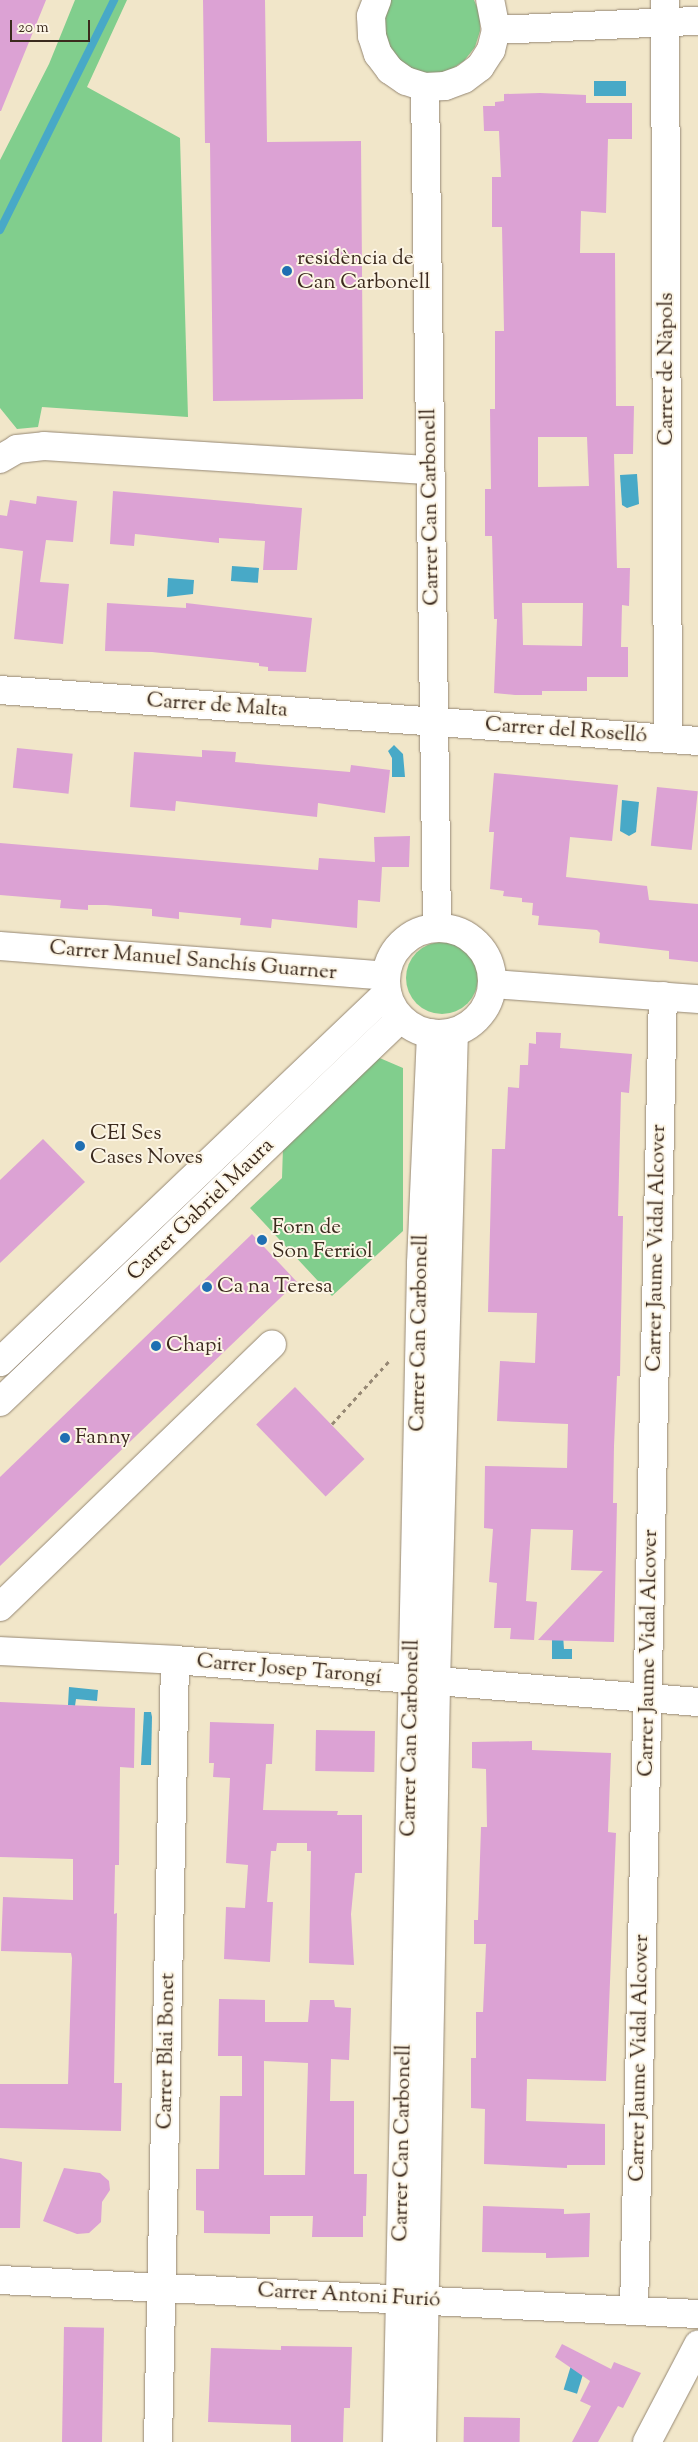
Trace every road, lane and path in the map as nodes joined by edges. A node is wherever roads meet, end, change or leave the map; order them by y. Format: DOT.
graph roads {
  1 [pos="377,0"];
  2 [pos="490,0"];
  3 [pos="665,10"];
  4 [pos="698,20"];
  5 [pos="496,30"];
  6 [pos="425,87"];
  7 [pos="0,459"];
  8 [pos="430,470"];
  9 [pos="0,690"];
  10 [pos="434,722"];
  11 [pos="668,738"];
  12 [pos="698,741"];
  13 [pos="437,928"];
  14 [pos="0,946"];
  15 [pos="387,984"];
  16 [pos="493,984"];
  17 [pos="663,996"];
  18 [pos="698,999"];
  19 [pos="401,1018"];
  20 [pos="442,1033"];
  21 [pos="419,1329"];
  22 [pos="272,1344"];
  23 [pos="0,1362"];
  24 [pos="0,1402"];
  25 [pos="332,1424"];
  26 [pos="0,1607"];
  27 [pos="0,1651"];
  28 [pos="175,1660"];
  29 [pos="424,1682"];
  30 [pos="648,1698"];
  31 [pos="698,1702"];
  32 [pos="0,2280"];
  33 [pos="162,2287"];
  34 [pos="412,2300"];
  35 [pos="634,2310"];
  36 [pos="698,2314"];
  37 [pos="698,2346"];
  38 [pos="158,2442"];
  39 [pos="397,2442"];
  40 [pos="422,2442"];
  41 [pos="647,2442"];
  1 -- 6 [label="street"];
  2 -- 5 [label="street"];
  3 -- 4 [label="street"];
  3 -- 5 [label="street"];
  3 -- 11 [label="street, Carrer de Nàpols"];
  5 -- 6 [label="street"];
  6 -- 8 [label="street, Carrer Can Carbonell"];
  7 -- 8 [label="street"];
  8 -- 10 [label="street, Carrer Can Carbonell"];
  9 -- 10 [label="street, Carrer de Malta"];
  10 -- 11 [label="street, Carrer del Roselló"];
  10 -- 13 [label="street, Carrer Can Carbonell"];
  11 -- 12 [label="street, Carrer del Roselló"];
  13 -- 15 [label="street"];
  13 -- 16 [label="street"];
  14 -- 15 [label="street, Carrer Manuel Sanchís Guarner"];
  15 -- 19 [label="street"];
  15 -- 23 [label="street, Carrer Gabriel Maura"];
  16 -- 17 [label="street"];
  16 -- 20 [label="street"];
  17 -- 18 [label="street"];
  17 -- 30 [label="street, Carrer Jaume Vidal Alcover"];
  19 -- 20 [label="street"];
  19 -- 24 [label="street, Carrer Gabriel Maura"];
  20 -- 21 [label="street, Carrer Can Carbonell"];
  20 -- 29 [label="street"];
  21 -- 25 [label="path"];
  21 -- 29 [label="street, Carrer Can Carbonell"];
  22 -- 26 [label="street"];
  27 -- 28 [label="street, Carrer Josep Tarongí"];
  28 -- 29 [label="street, Carrer Josep Tarongí"];
  28 -- 33 [label="street, Carrer Blai Bonet"];
  29 -- 30 [label="street, Carrer Josep Tarongí"];
  29 -- 34 [label="street, Carrer Can Carbonell"];
  30 -- 31 [label="street, Carrer Josep Tarongí"];
  30 -- 35 [label="street, Carrer Jaume Vidal Alcover"];
  32 -- 33 [label="street, Carrer Antoni Furió"];
  33 -- 34 [label="street, Carrer Antoni Furió"];
  33 -- 38 [label="street, Carrer Blai Bonet"];
  34 -- 35 [label="street, Carrer Antoni Furió"];
  34 -- 39 [label="street, Carrer Can Carbonell"];
  34 -- 40 [label="street"];
  35 -- 36 [label="street, Carrer Antoni Furió"];
  37 -- 41 [label="street"];
}
